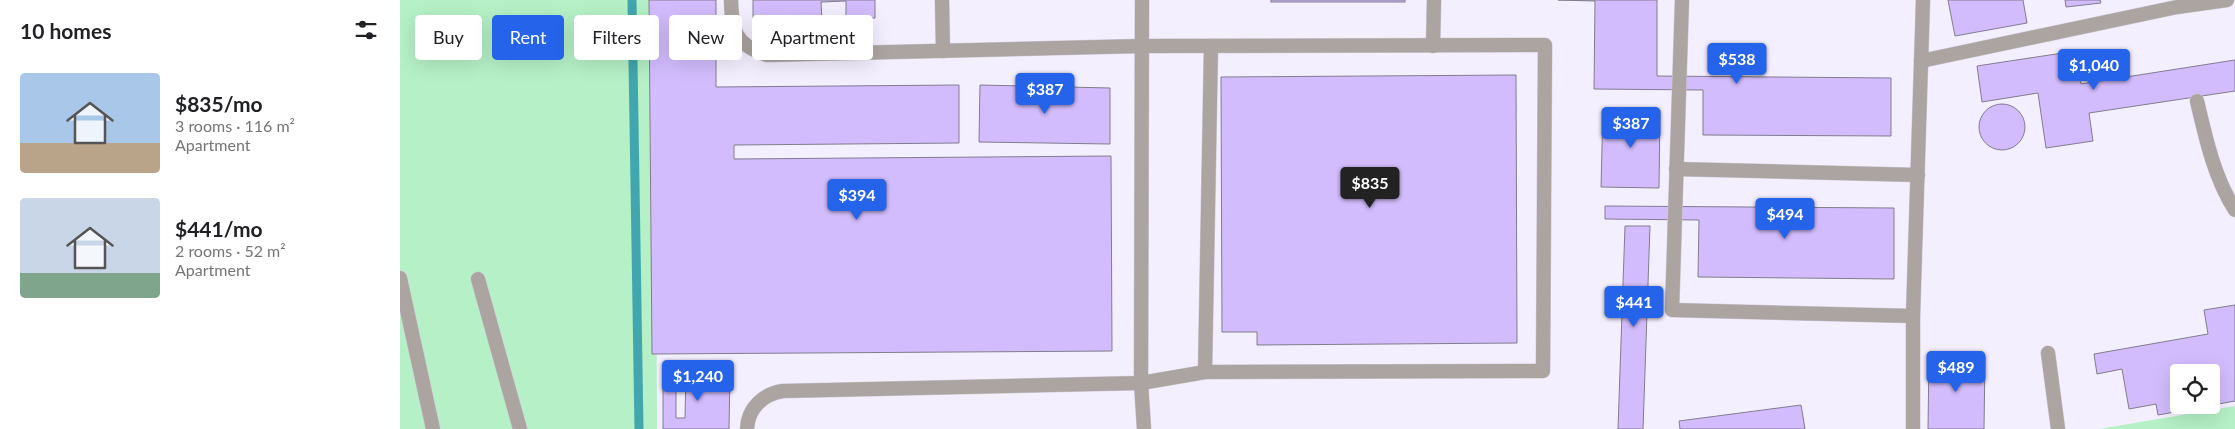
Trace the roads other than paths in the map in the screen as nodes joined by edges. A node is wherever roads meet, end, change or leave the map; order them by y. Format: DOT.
graph roads {
  1 [pos="731,0"];
  2 [pos="942,0"];
  3 [pos="1142,0"];
  4 [pos="1434,0"];
  5 [pos="1682,0"];
  6 [pos="1923,0"];
  7 [pos="2227,0"];
  8 [pos="2177,4"];
  9 [pos="1142,46"];
  10 [pos="1211,46"];
  11 [pos="1433,46"];
  12 [pos="943,51"];
  13 [pos="1921,61"];
  14 [pos="2196,101"];
  15 [pos="1676,169"];
  16 [pos="1918,175"];
  17 [pos="2235,210"];
  18 [pos="400,278"];
  19 [pos="478,279"];
  20 [pos="1913,316"];
  21 [pos="2048,353"];
  22 [pos="1205,372"];
  23 [pos="1141,384"];
  24 [pos="433,429"];
  25 [pos="520,429"];
  26 [pos="746,429"];
  27 [pos="1144,429"];
  28 [pos="1913,429"];
  29 [pos="2058,429"];
  1 -- 12 [label="lane"];
  2 -- 12 [label="lane"];
  3 -- 9 [label="lane"];
  4 -- 11 [label="lane"];
  5 -- 15 [label="lane"];
  6 -- 13 [label="lane"];
  7 -- 8 [label="lane"];
  8 -- 13 [label="lane"];
  9 -- 10 [label="lane"];
  9 -- 12 [label="lane"];
  9 -- 23 [label="lane"];
  10 -- 11 [label="lane"];
  10 -- 22 [label="lane"];
  11 -- 22 [label="lane"];
  13 -- 16 [label="lane"];
  14 -- 17 [label="lane"];
  15 -- 16 [label="lane"];
  15 -- 20 [label="lane"];
  16 -- 20 [label="lane"];
  18 -- 24 [label="lane"];
  19 -- 25 [label="lane"];
  20 -- 28 [label="lane"];
  21 -- 29 [label="lane"];
  22 -- 23 [label="lane"];
  23 -- 26 [label="lane"];
  23 -- 27 [label="lane"];
}
